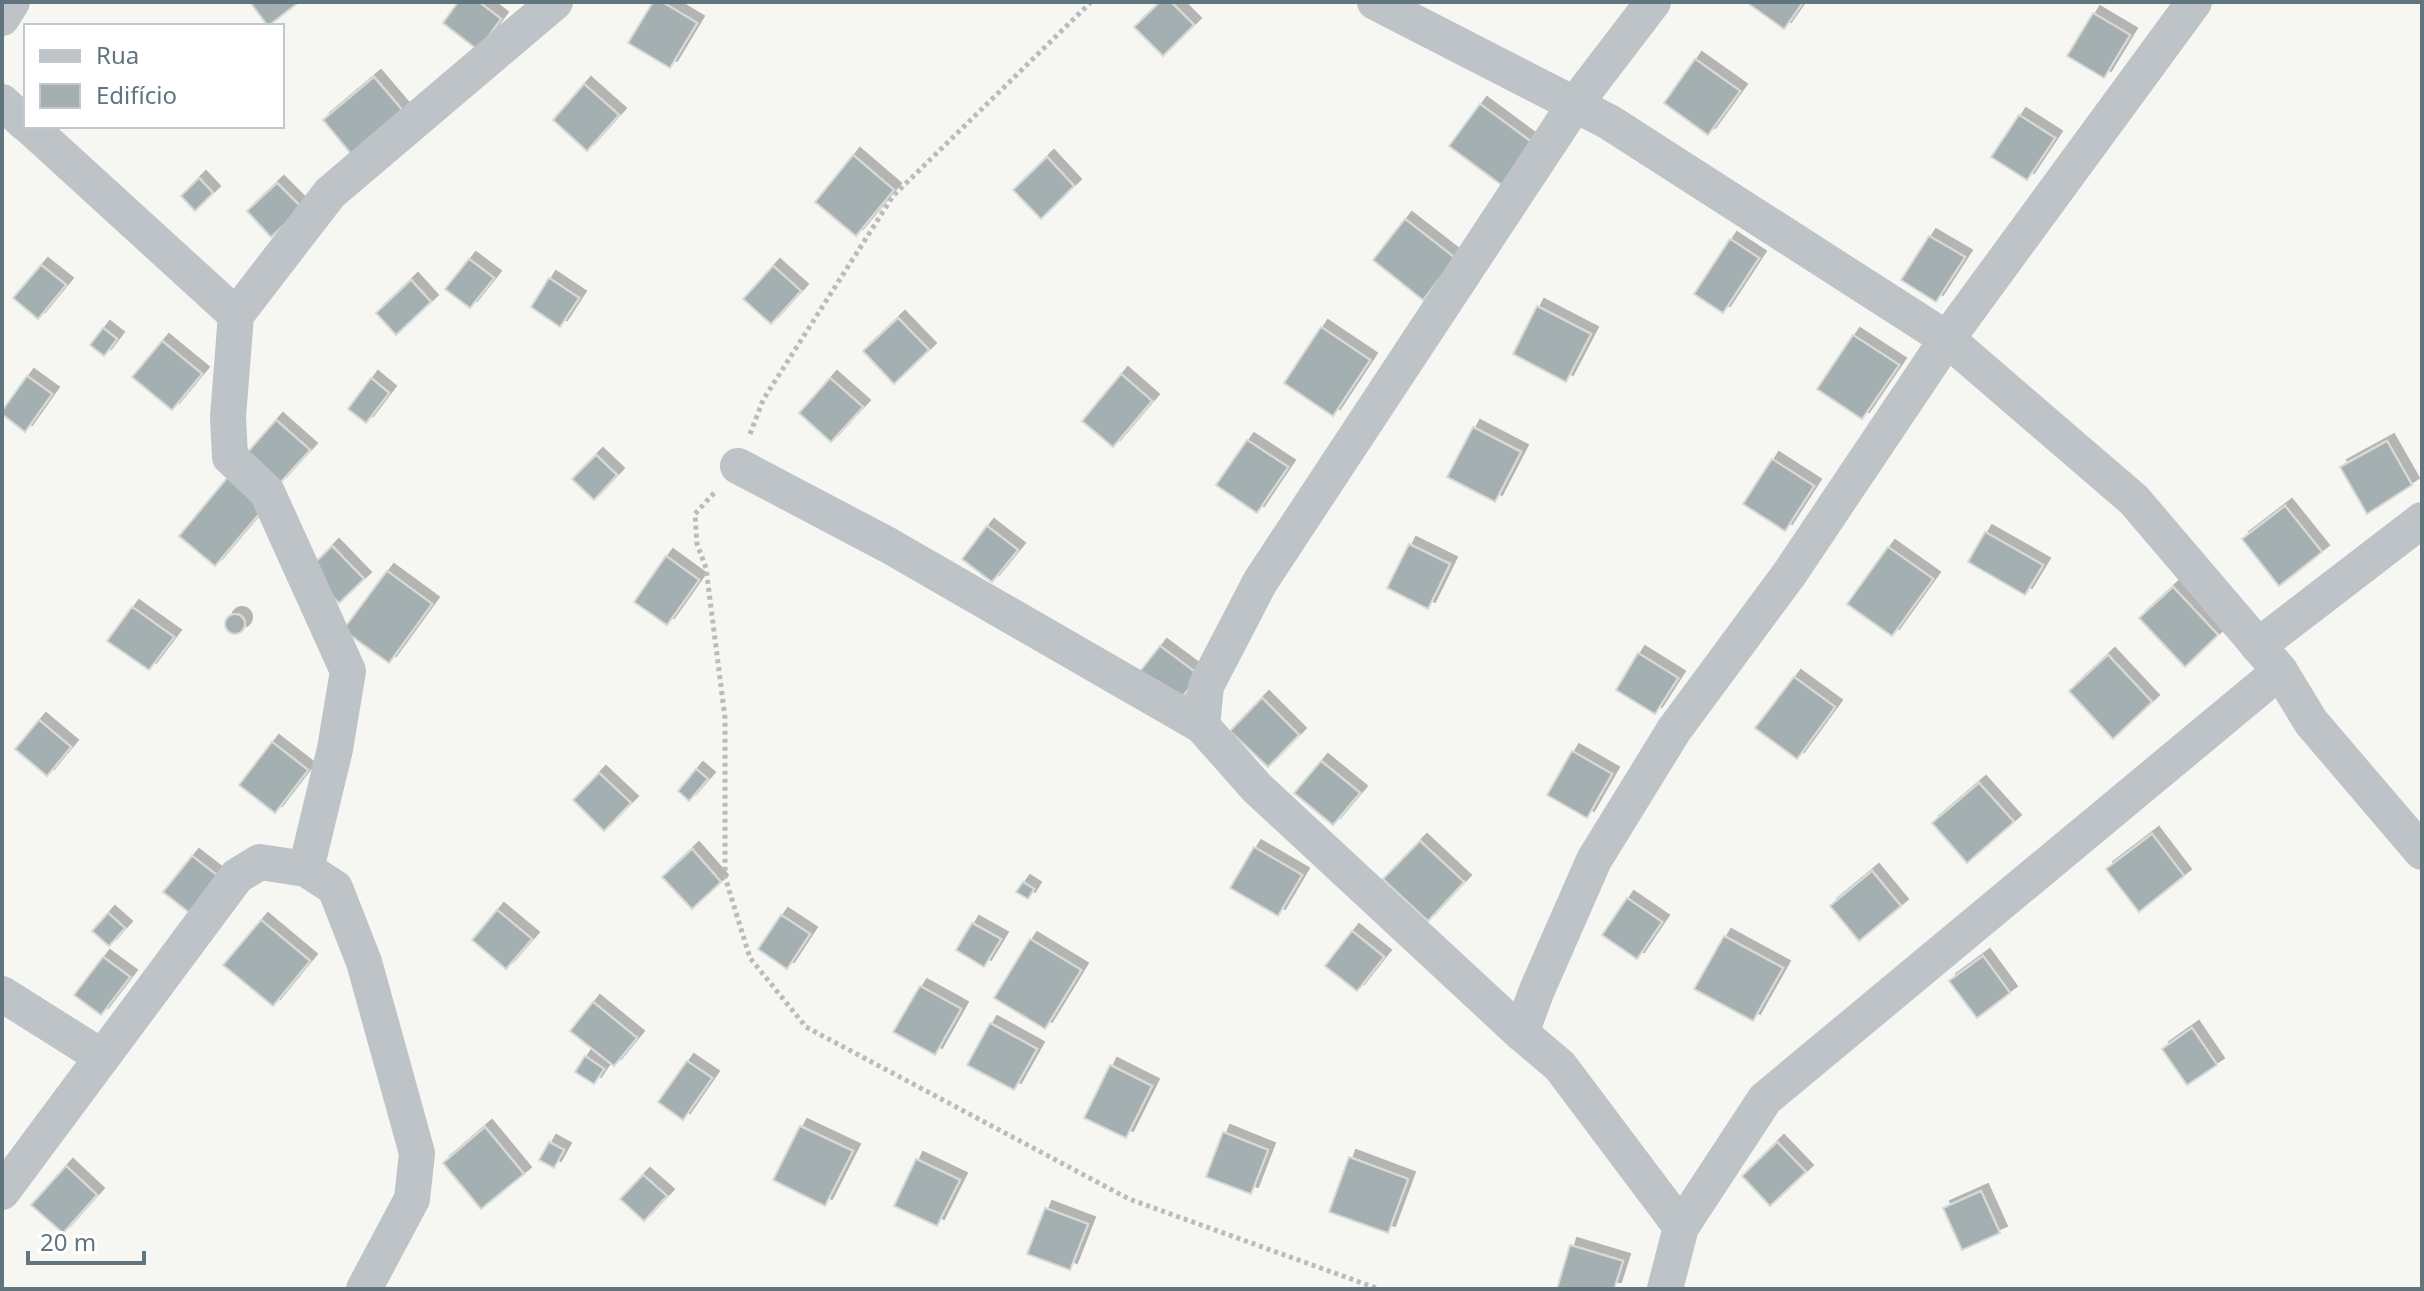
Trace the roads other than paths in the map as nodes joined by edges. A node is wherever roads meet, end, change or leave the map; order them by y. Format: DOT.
graph roads {
  1 [pos="12,2"];
  2 [pos="555,2"];
  3 [pos="1375,2"];
  4 [pos="1653,2"];
  5 [pos="2194,2"];
  6 [pos="2,18"];
  7 [pos="2,102"];
  8 [pos="1575,104"];
  9 [pos="24,122"];
  10 [pos="30,128"];
  11 [pos="236,315"];
  12 [pos="1947,339"];
  13 [pos="738,466"];
  14 [pos="2422,520"];
  15 [pos="2269,659"];
  16 [pos="1202,726"];
  17 [pos="2422,852"];
  18 [pos="306,869"];
  19 [pos="2,994"];
  20 [pos="1521,1033"];
  21 [pos="102,1057"];
  22 [pos="2,1192"];
  23 [pos="1681,1227"];
  24 [pos="364,1289"];
  25 [pos="1665,1289"];
  1 -- 6 [label="street"];
  2 -- 11 [label="street"];
  3 -- 8 [label="street"];
  4 -- 8 [label="street"];
  5 -- 12 [label="street"];
  7 -- 9 [label="street"];
  8 -- 12 [label="street"];
  8 -- 16 [label="street"];
  10 -- 11 [label="street"];
  11 -- 18 [label="street"];
  12 -- 15 [label="street"];
  12 -- 20 [label="street"];
  13 -- 16 [label="street"];
  14 -- 15 [label="street"];
  15 -- 17 [label="street"];
  15 -- 23 [label="street"];
  16 -- 20 [label="street"];
  18 -- 21 [label="street"];
  18 -- 24 [label="street"];
  19 -- 21 [label="street"];
  20 -- 23 [label="street"];
  21 -- 22 [label="street"];
  23 -- 25 [label="street"];
}
